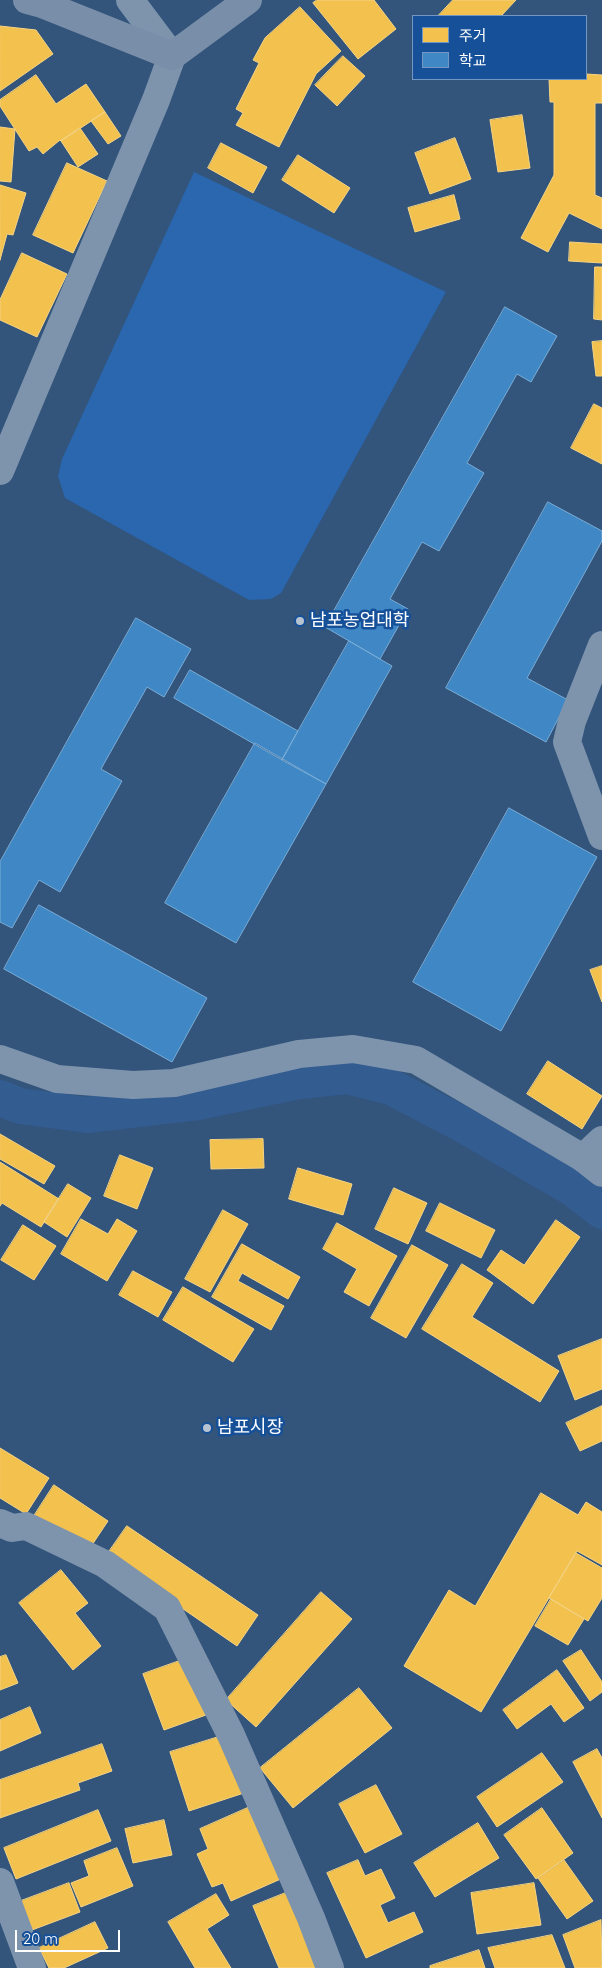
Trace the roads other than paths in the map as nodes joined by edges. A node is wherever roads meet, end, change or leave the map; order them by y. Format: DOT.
graph roads {
  1 [pos="28,0"];
  2 [pos="130,0"];
  3 [pos="248,0"];
  4 [pos="172,56"];
  5 [pos="0,471"];
  6 [pos="602,645"];
  7 [pos="602,836"];
  8 [pos="0,1059"];
  9 [pos="596,1157"];
  10 [pos="0,1523"];
  11 [pos="0,1882"];
  12 [pos="32,1968"];
  13 [pos="330,1968"];
  1 -- 4 [label="main road"];
  2 -- 4 [label="street"];
  3 -- 4 [label="main road"];
  4 -- 5 [label="street"];
  6 -- 7 [label="street"];
  8 -- 9 [label="street"];
  10 -- 13 [label="street"];
  11 -- 12 [label="street"];
}
